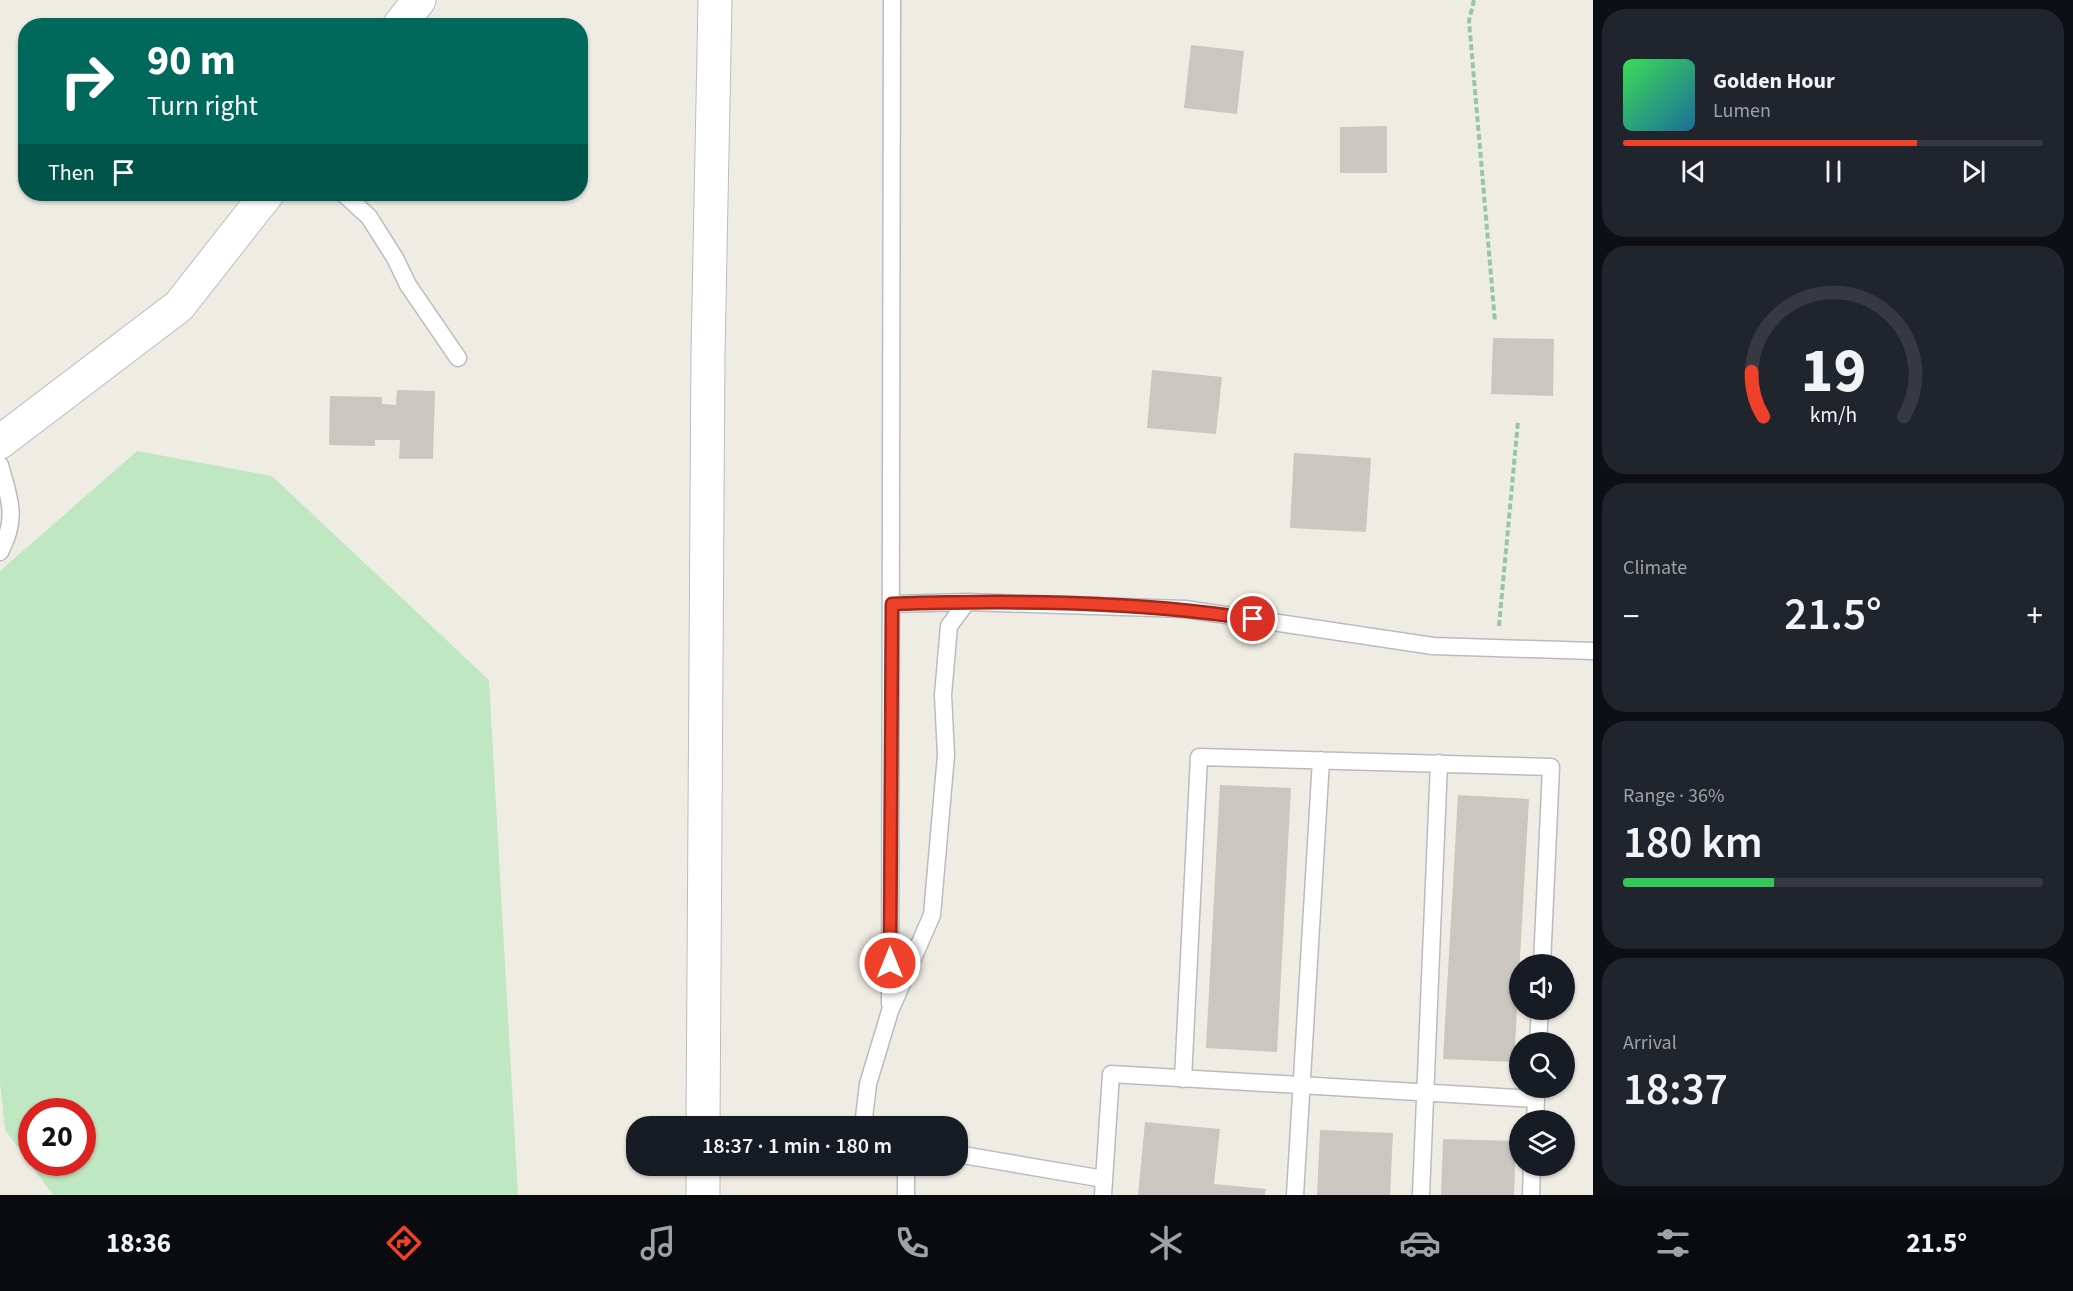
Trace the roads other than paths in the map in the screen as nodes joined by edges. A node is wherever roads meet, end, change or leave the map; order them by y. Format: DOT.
graph roads {
  1 [pos="419,0"];
  2 [pos="715,0"];
  3 [pos="892,0"];
  4 [pos="405,18"];
  5 [pos="262,201"];
  6 [pos="352,201"];
  7 [pos="458,358"];
  8 [pos="0,442"];
  9 [pos="0,465"];
  10 [pos="0,552"];
  11 [pos="967,602"];
  12 [pos="892,604"];
  13 [pos="1593,651"];
  14 [pos="1321,760"];
  15 [pos="1439,764"];
  16 [pos="1542,954"];
  17 [pos="890,1011"];
  18 [pos="1183,1078"];
  19 [pos="1301,1086"];
  20 [pos="1425,1093"];
  21 [pos="1509,1093"];
  22 [pos="703,1116"];
  23 [pos="864,1116"];
  24 [pos="968,1156"];
  25 [pos="703,1176"];
  26 [pos="906,1176"];
  27 [pos="1532,1176"];
  28 [pos="1104,1187"];
  29 [pos="703,1195"];
  30 [pos="906,1195"];
  31 [pos="1295,1195"];
  32 [pos="1421,1195"];
  33 [pos="1531,1195"];
  1 -- 4 [label="main road"];
  2 -- 22 [label="main road"];
  3 -- 12 [label="lane"];
  5 -- 8 [label="main road"];
  6 -- 7 [label="lane"];
  9 -- 10 [label="lane"];
  11 -- 12 [label="lane"];
  11 -- 13 [label="lane"];
  11 -- 17 [label="lane"];
  12 -- 17 [label="lane"];
  14 -- 15 [label="lane"];
  14 -- 18 [label="lane"];
  14 -- 19 [label="lane"];
  15 -- 16 [label="lane"];
  15 -- 20 [label="lane"];
  17 -- 23 [label="lane"];
  18 -- 19 [label="lane"];
  18 -- 28 [label="lane"];
  19 -- 20 [label="lane"];
  19 -- 31 [label="lane"];
  20 -- 21 [label="lane"];
  20 -- 32 [label="lane"];
  24 -- 28 [label="lane"];
  25 -- 29 [label="main road"];
  26 -- 30 [label="lane"];
  27 -- 33 [label="lane"];
}
